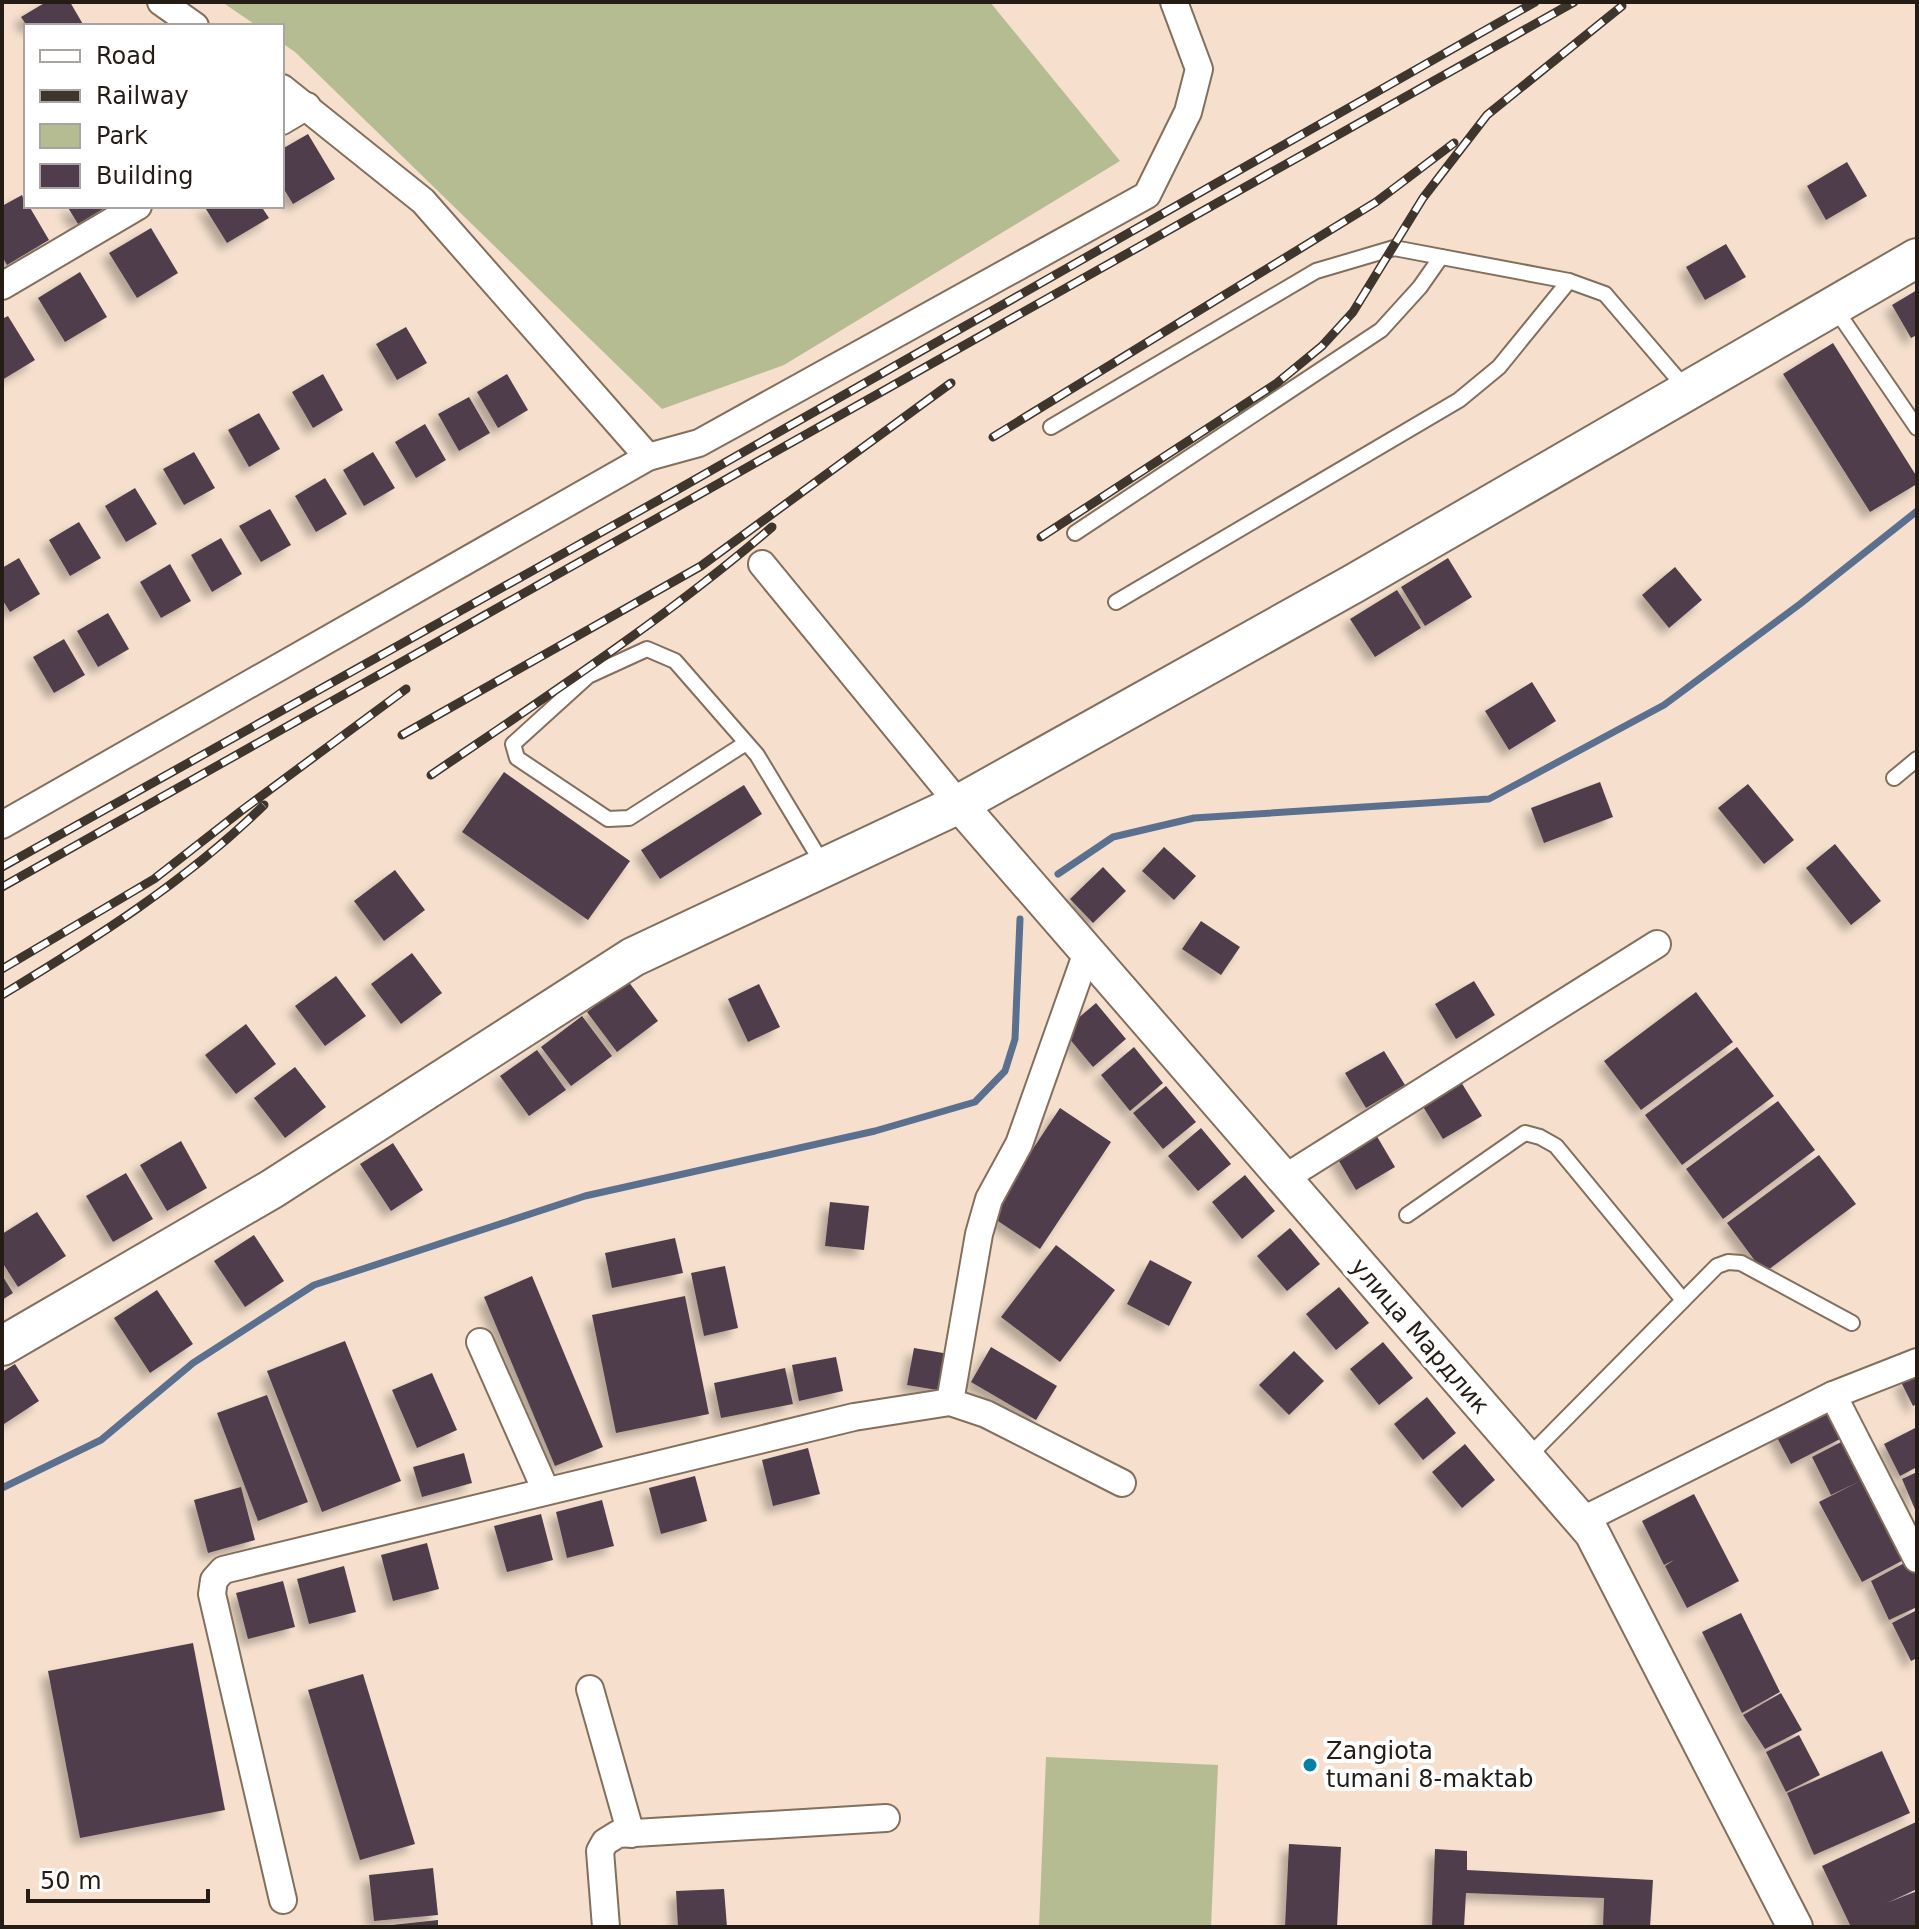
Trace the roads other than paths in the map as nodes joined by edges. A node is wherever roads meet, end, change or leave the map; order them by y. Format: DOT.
graph roads {
  1 [pos="161,2"];
  2 [pos="1174,2"];
  3 [pos="192,24"];
  4 [pos="284,89"];
  5 [pos="307,106"];
  6 [pos="284,120"];
  7 [pos="135,208"];
  8 [pos="1441,257"];
  9 [pos="1917,258"];
  10 [pos="1569,281"];
  11 [pos="2,286"];
  12 [pos="1834,307"];
  13 [pos="1688,391"];
  14 [pos="1051,427"];
  15 [pos="1917,428"];
  16 [pos="648,457"];
  17 [pos="1075,533"];
  18 [pos="762,564"];
  19 [pos="1116,602"];
  20 [pos="746,743"];
  21 [pos="1917,759"];
  22 [pos="1894,778"];
  23 [pos="959,804"];
  24 [pos="2,825"];
  25 [pos="824,866"];
  26 [pos="1657,944"];
  27 [pos="1087,952"];
  28 [pos="1283,1179"];
  29 [pos="1407,1215"];
  30 [pos="1683,1300"];
  31 [pos="1852,1323"];
  32 [pos="480,1342"];
  33 [pos="2,1346"];
  34 [pos="1917,1362"];
  35 [pos="1833,1395"];
  36 [pos="950,1402"];
  37 [pos="1527,1459"];
  38 [pos="1122,1483"];
  39 [pos="546,1491"];
  40 [pos="1581,1521"];
  41 [pos="1917,1559"];
  42 [pos="590,1689"];
  43 [pos="886,1818"];
  44 [pos="631,1834"];
  45 [pos="283,1900"];
  46 [pos="606,1927"];
  47 [pos="1795,1927"];
  1 -- 3 [label="street"];
  2 -- 16 [label="street"];
  4 -- 5 [label="street"];
  5 -- 6 [label="street"];
  5 -- 16 [label="street"];
  7 -- 11 [label="street"];
  8 -- 10 [label="lane"];
  8 -- 14 [label="lane"];
  8 -- 17 [label="lane"];
  9 -- 12 [label="main road"];
  10 -- 13 [label="lane"];
  10 -- 19 [label="lane"];
  12 -- 13 [label="main road"];
  12 -- 15 [label="lane"];
  13 -- 23 [label="main road"];
  16 -- 24 [label="street"];
  18 -- 23 [label="street"];
  20 -- 20 [label="lane"];
  20 -- 25 [label="lane"];
  21 -- 22 [label="lane"];
  23 -- 25 [label="main road"];
  23 -- 27 [label="street, улица Мардлик"];
  25 -- 33 [label="main road"];
  26 -- 28 [label="street"];
  27 -- 28 [label="street, улица Мардлик"];
  27 -- 36 [label="street"];
  28 -- 37 [label="street, улица Мардлик"];
  29 -- 30 [label="lane"];
  30 -- 31 [label="lane"];
  30 -- 37 [label="lane"];
  32 -- 39 [label="street"];
  34 -- 35 [label="street"];
  35 -- 40 [label="street"];
  35 -- 41 [label="street"];
  36 -- 38 [label="street"];
  36 -- 39 [label="street"];
  37 -- 40 [label="street, улица Мардлик"];
  39 -- 45 [label="street"];
  40 -- 47 [label="street, улица Мардлик"];
  42 -- 44 [label="street"];
  43 -- 44 [label="street"];
  44 -- 46 [label="street"];
}
